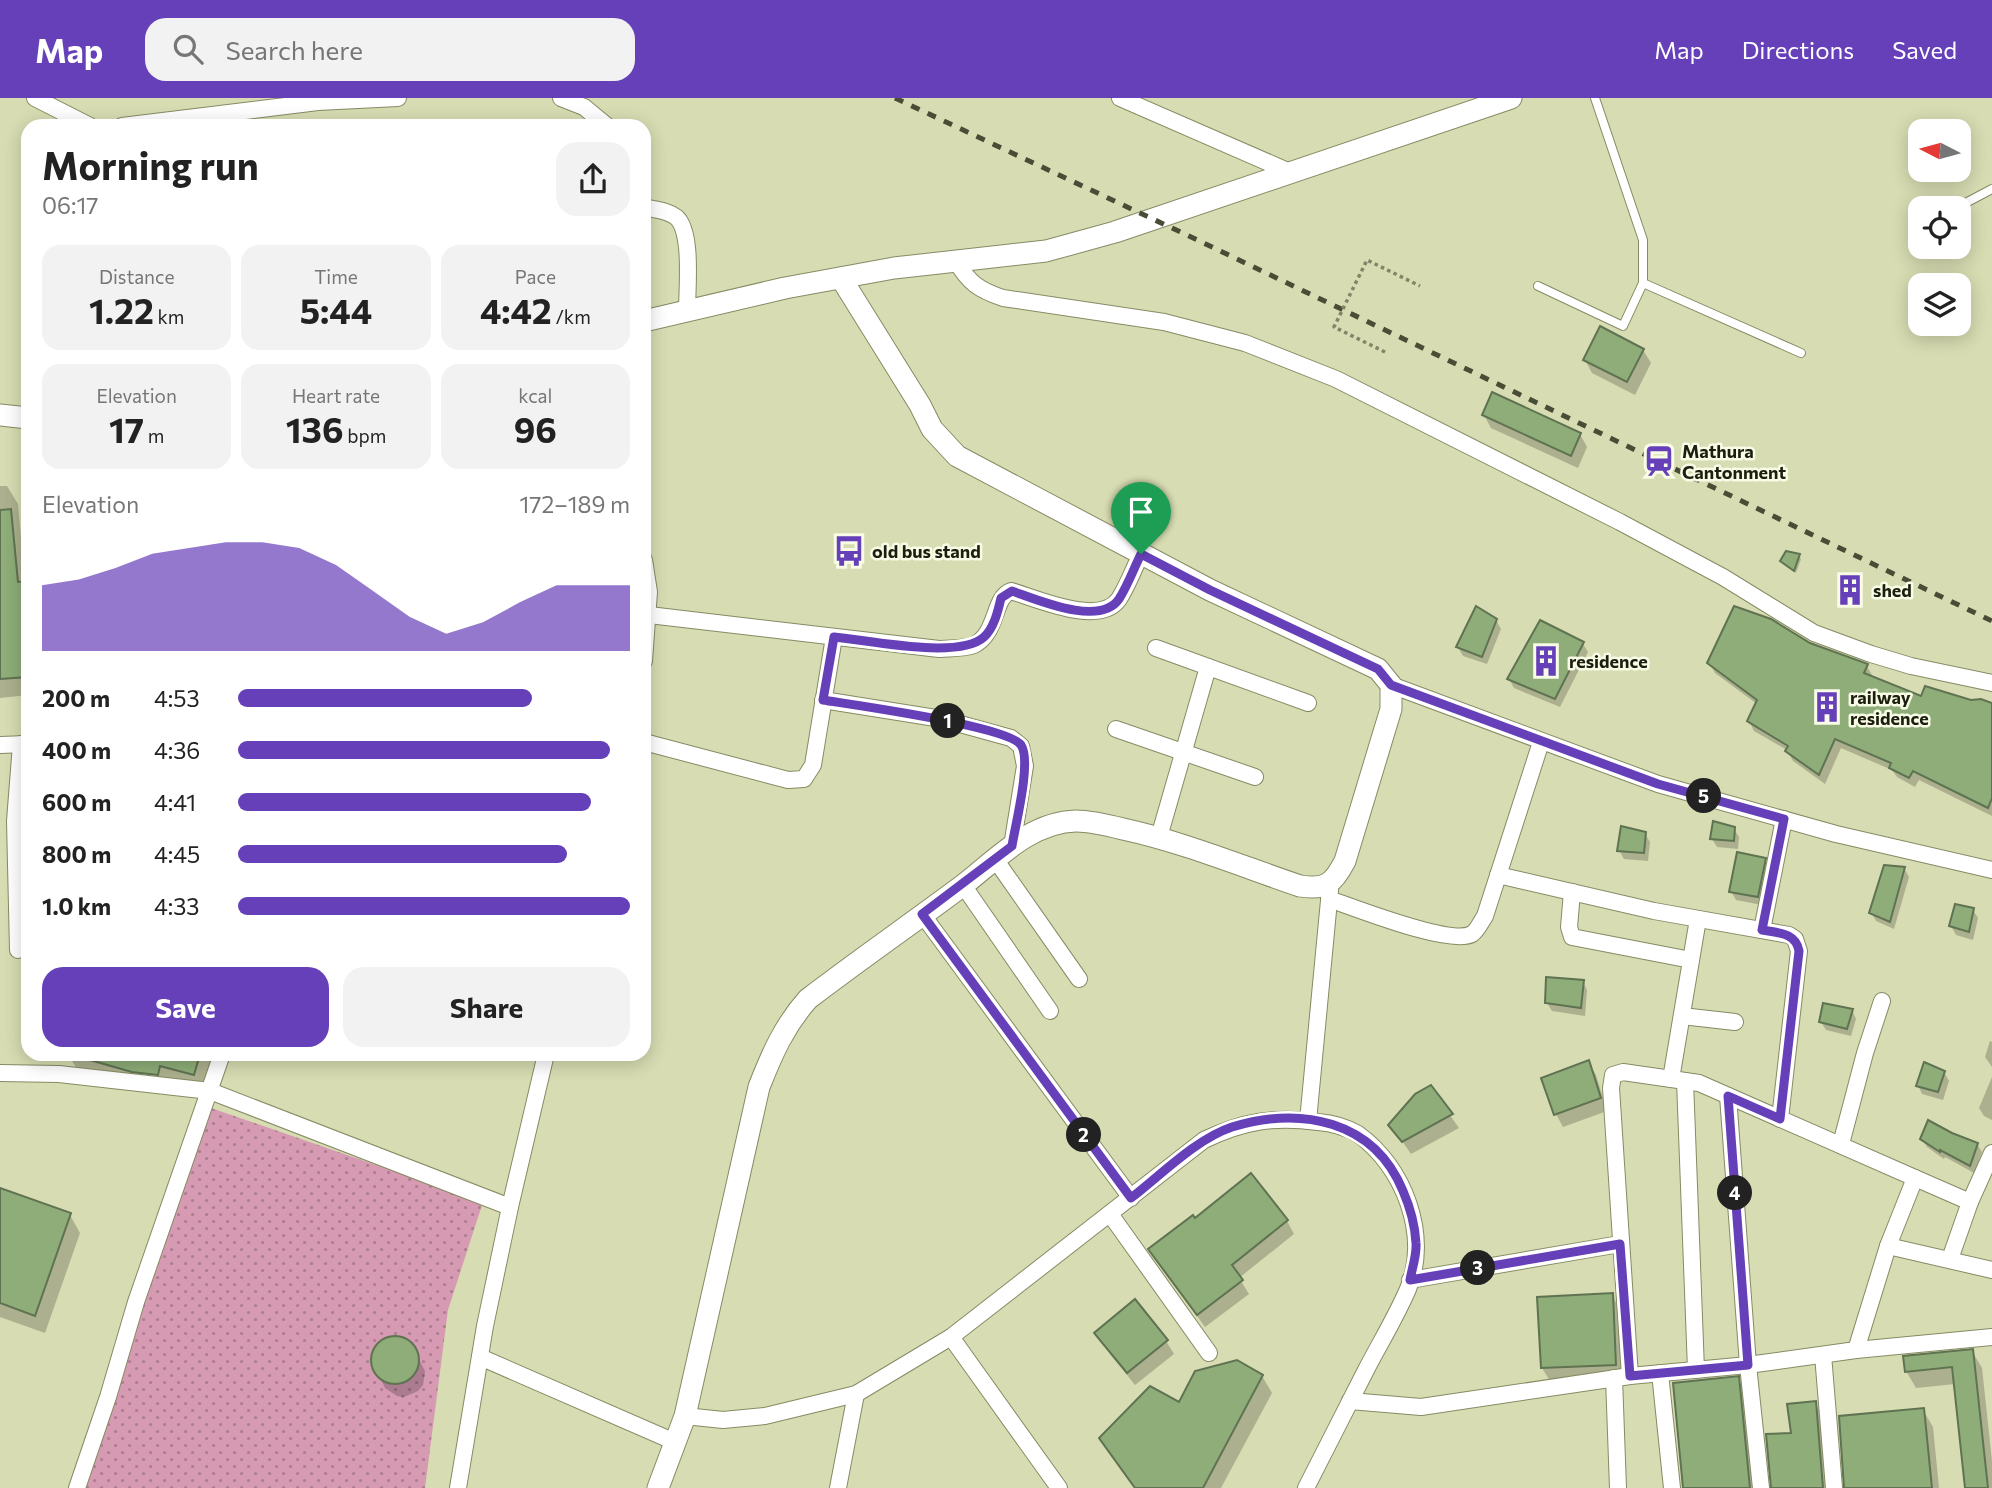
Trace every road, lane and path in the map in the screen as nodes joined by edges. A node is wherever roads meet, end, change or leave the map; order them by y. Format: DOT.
graph roads {
  1 [pos="35,98"];
  2 [pos="398,98"];
  3 [pos="561,98"];
  4 [pos="1120,98"];
  5 [pos="1511,98"];
  6 [pos="1595,98"];
  7 [pos="584,102"];
  8 [pos="76,119"];
  9 [pos="182,119"];
  10 [pos="600,119"];
  11 [pos="1290,172"];
  12 [pos="1992,189"];
  13 [pos="1971,200"];
  14 [pos="651,208"];
  15 [pos="956,261"];
  16 [pos="841,278"];
  17 [pos="1643,283"];
  18 [pos="1420,286"];
  19 [pos="1538,286"];
  20 [pos="687,311"];
  21 [pos="651,316"];
  22 [pos="1385,352"];
  23 [pos="1801,354"];
  24 [pos="0,415"];
  25 [pos="21,417"];
  26 [pos="1141,554"];
  27 [pos="651,615"];
  28 [pos="834,637"];
  29 [pos="1156,648"];
  30 [pos="1208,667"];
  31 [pos="1992,683"];
  32 [pos="1391,685"];
  33 [pos="823,700"];
  34 [pos="1308,703"];
  35 [pos="1116,729"];
  36 [pos="1541,742"];
  37 [pos="21,744"];
  38 [pos="651,744"];
  39 [pos="0,745"];
  40 [pos="1184,751"];
  41 [pos="21,775"];
  42 [pos="1255,777"];
  43 [pos="1784,819"];
  44 [pos="1159,837"];
  45 [pos="1004,853"];
  46 [pos="1992,870"];
  47 [pos="1498,875"];
  48 [pos="962,886"];
  49 [pos="1330,890"];
  50 [pos="1572,892"];
  51 [pos="922,914"];
  52 [pos="1698,919"];
  53 [pos="1762,930"];
  54 [pos="18,950"];
  55 [pos="1691,960"];
  56 [pos="1079,979"];
  57 [pos="1882,1001"];
  58 [pos="1050,1011"];
  59 [pos="1682,1016"];
  60 [pos="1735,1021"];
  61 [pos="220,1061"];
  62 [pos="544,1061"];
  63 [pos="0,1073"];
  64 [pos="1678,1080"];
  65 [pos="210,1091"];
  66 [pos="1728,1096"];
  67 [pos="1780,1119"];
  68 [pos="1308,1121"];
  69 [pos="1841,1144"];
  70 [pos="1992,1153"];
  71 [pos="1915,1178"];
  72 [pos="1131,1198"];
  73 [pos="1970,1202"];
  74 [pos="510,1207"];
  75 [pos="1110,1214"];
  76 [pos="1620,1244"];
  77 [pos="1888,1246"];
  78 [pos="1950,1259"];
  79 [pos="1992,1270"];
  80 [pos="1410,1280"];
  81 [pos="1992,1337"];
  82 [pos="951,1338"];
  83 [pos="1856,1350"];
  84 [pos="1209,1353"];
  85 [pos="1823,1355"];
  86 [pos="480,1357"];
  87 [pos="1748,1365"];
  88 [pos="1696,1370"];
  89 [pos="1660,1373"];
  90 [pos="1622,1377"];
  91 [pos="856,1394"];
  92 [pos="1350,1401"];
  93 [pos="685,1416"];
  94 [pos="675,1442"];
  95 [pos="1056,1484"];
  96 [pos="77,1488"];
  97 [pos="458,1488"];
  98 [pos="658,1488"];
  99 [pos="838,1488"];
  100 [pos="1038,1488"];
  101 [pos="1306,1488"];
  102 [pos="1618,1488"];
  103 [pos="1672,1488"];
  104 [pos="1761,1488"];
  105 [pos="1834,1488"];
  1 -- 8 [label="street"];
  2 -- 9 [label="street"];
  3 -- 7 [label="street"];
  4 -- 11 [label="street"];
  5 -- 11 [label="street"];
  6 -- 17 [label="lane"];
  7 -- 10 [label="street"];
  11 -- 15 [label="street"];
  12 -- 13 [label="lane"];
  14 -- 20 [label="street"];
  15 -- 16 [label="street"];
  15 -- 31 [label="street"];
  16 -- 20 [label="street"];
  16 -- 26 [label="street"];
  17 -- 19 [label="lane"];
  17 -- 23 [label="lane"];
  18 -- 22 [label="path, bridge"];
  20 -- 21 [label="street"];
  24 -- 25 [label="street"];
  26 -- 28 [label="street"];
  26 -- 32 [label="street"];
  27 -- 28 [label="street"];
  28 -- 33 [label="street"];
  29 -- 30 [label="street"];
  30 -- 34 [label="street"];
  30 -- 40 [label="street"];
  32 -- 36 [label="street"];
  32 -- 49 [label="street"];
  33 -- 38 [label="street"];
  33 -- 45 [label="street"];
  35 -- 40 [label="street"];
  36 -- 43 [label="street"];
  36 -- 47 [label="street"];
  37 -- 39 [label="street"];
  40 -- 42 [label="street"];
  40 -- 44 [label="street"];
  41 -- 54 [label="street"];
  43 -- 46 [label="street"];
  43 -- 53 [label="street"];
  44 -- 45 [label="street"];
  44 -- 49 [label="street"];
  45 -- 48 [label="street"];
  45 -- 56 [label="street"];
  47 -- 49 [label="street"];
  47 -- 50 [label="street"];
  48 -- 51 [label="street"];
  48 -- 58 [label="street"];
  49 -- 68 [label="street"];
  50 -- 52 [label="street"];
  50 -- 55 [label="street"];
  51 -- 72 [label="street"];
  51 -- 93 [label="street"];
  52 -- 53 [label="street"];
  52 -- 55 [label="street"];
  53 -- 67 [label="street"];
  55 -- 59 [label="street"];
  57 -- 69 [label="street"];
  59 -- 60 [label="street"];
  59 -- 64 [label="street"];
  61 -- 65 [label="street"];
  62 -- 74 [label="street"];
  63 -- 65 [label="street"];
  64 -- 66 [label="street"];
  64 -- 76 [label="street"];
  64 -- 88 [label="street"];
  65 -- 74 [label="street"];
  65 -- 96 [label="street"];
  66 -- 67 [label="street"];
  66 -- 87 [label="street"];
  67 -- 69 [label="street"];
  68 -- 72 [label="street"];
  68 -- 80 [label="street"];
  69 -- 71 [label="street"];
  70 -- 73 [label="street"];
  71 -- 73 [label="street"];
  71 -- 77 [label="street"];
  72 -- 75 [label="street"];
  73 -- 78 [label="street"];
  74 -- 86 [label="street"];
  75 -- 82 [label="street"];
  75 -- 84 [label="street"];
  76 -- 80 [label="street"];
  76 -- 90 [label="street"];
  77 -- 78 [label="street"];
  77 -- 83 [label="street"];
  78 -- 79 [label="street"];
  80 -- 92 [label="street"];
  81 -- 83 [label="street"];
  82 -- 91 [label="street"];
  82 -- 95 [label="street"];
  83 -- 85 [label="street"];
  85 -- 87 [label="street"];
  85 -- 105 [label="street"];
  86 -- 94 [label="street"];
  86 -- 97 [label="street"];
  87 -- 88 [label="street"];
  87 -- 104 [label="street"];
  88 -- 89 [label="street"];
  89 -- 90 [label="street"];
  89 -- 103 [label="street"];
  90 -- 92 [label="street"];
  90 -- 102 [label="street"];
  91 -- 93 [label="street"];
  91 -- 99 [label="street"];
  92 -- 101 [label="street"];
  93 -- 94 [label="street"];
  94 -- 98 [label="street"];
  95 -- 100 [label="street"];
}
